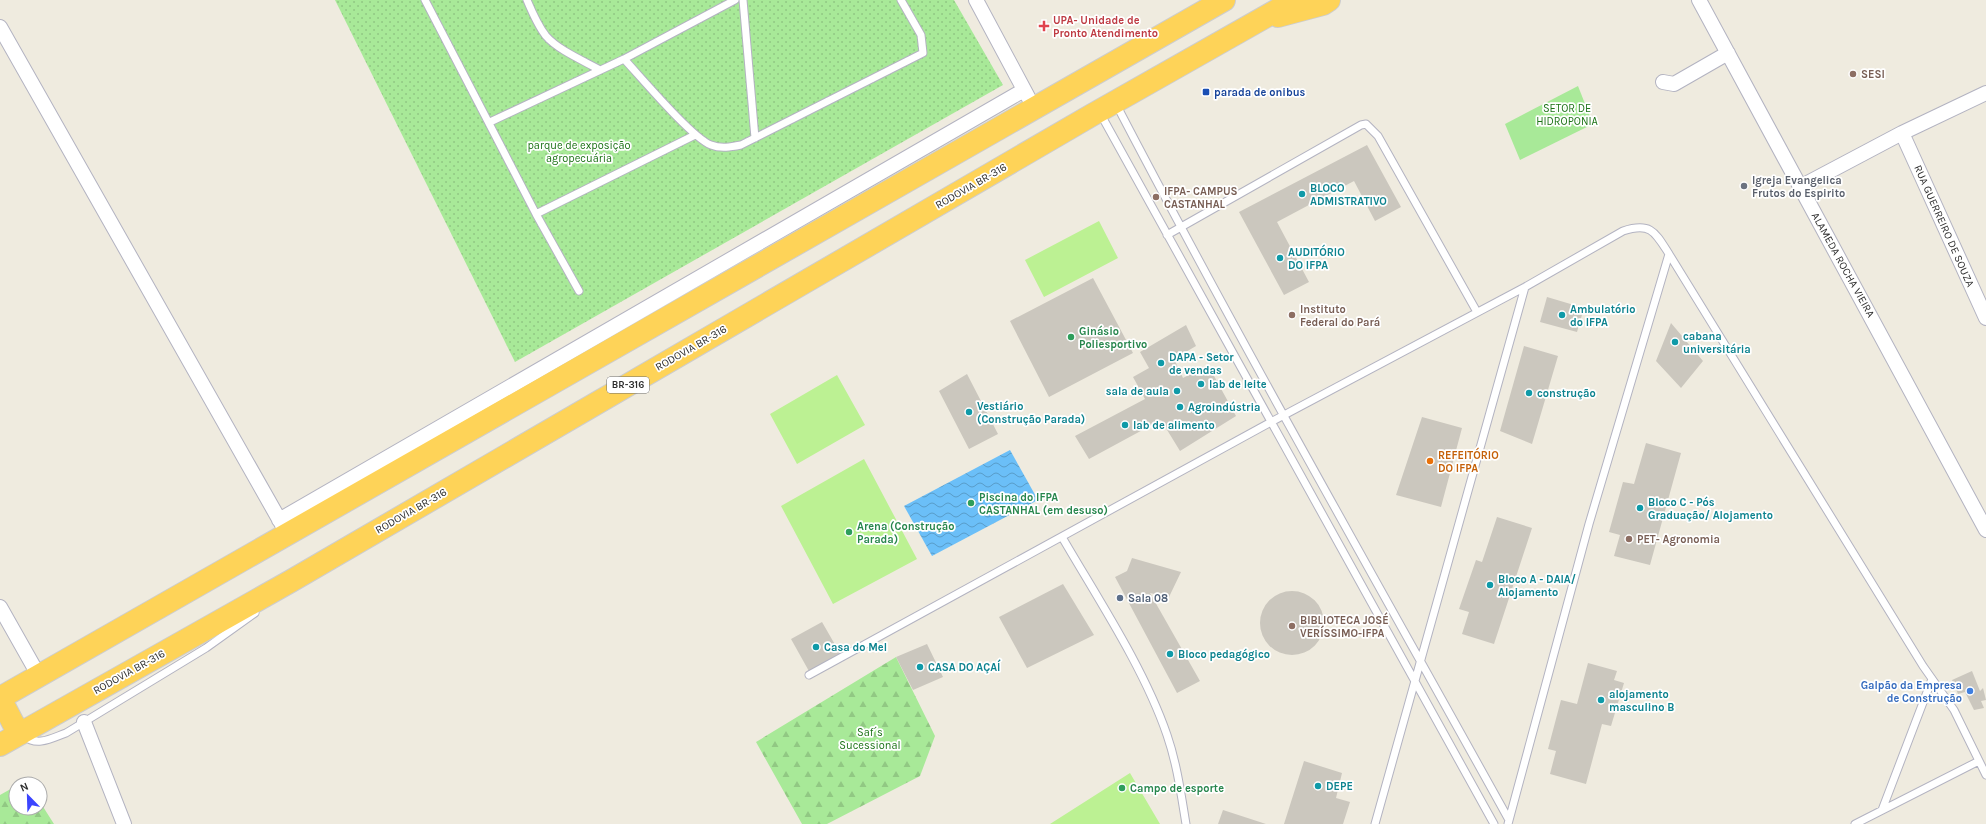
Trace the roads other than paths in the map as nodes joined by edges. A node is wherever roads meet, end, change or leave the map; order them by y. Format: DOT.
graph roads {
  1 [pos="425,0"];
  2 [pos="527,0"];
  3 [pos="735,0"];
  4 [pos="743,0"];
  5 [pos="901,0"];
  6 [pos="976,0"];
  7 [pos="1224,0"];
  8 [pos="1294,0"];
  9 [pos="1329,0"];
  10 [pos="1699,0"];
  11 [pos="1256,22"];
  12 [pos="0,27"];
  13 [pos="1728,53"];
  14 [pos="624,59"];
  15 [pos="600,70"];
  16 [pos="1663,82"];
  17 [pos="1024,90"];
  18 [pos="1986,93"];
  19 [pos="1107,107"];
  20 [pos="1035,109"];
  21 [pos="490,122"];
  22 [pos="1902,133"];
  23 [pos="695,135"];
  24 [pos="755,138"];
  25 [pos="1800,187"];
  26 [pos="536,214"];
  27 [pos="1180,227"];
  28 [pos="1167,235"];
  29 [pos="1669,254"];
  30 [pos="1525,286"];
  31 [pos="579,291"];
  32 [pos="1477,312"];
  33 [pos="1986,318"];
  34 [pos="1283,416"];
  35 [pos="1270,422"];
  36 [pos="284,528"];
  37 [pos="1986,530"];
  38 [pos="1062,537"];
  39 [pos="291,581"];
  40 [pos="0,607"];
  41 [pos="1421,662"];
  42 [pos="809,675"];
  43 [pos="40,676"];
  44 [pos="1932,679"];
  45 [pos="1415,685"];
  46 [pos="0,698"];
  47 [pos="84,722"];
  48 [pos="20,734"];
  49 [pos="0,746"];
  50 [pos="1979,761"];
  51 [pos="1986,775"];
  52 [pos="1882,810"];
  53 [pos="1509,822"];
  54 [pos="124,824"];
  55 [pos="1186,824"];
  56 [pos="1375,824"];
  57 [pos="1494,824"];
  58 [pos="1855,824"];
  1 -- 21 [label="lane"];
  2 -- 15 [label="lane"];
  3 -- 14 [label="lane"];
  4 -- 24 [label="lane"];
  5 -- 24 [label="lane"];
  6 -- 17 [label="street"];
  7 -- 20 [label="highway"];
  8 -- 11 [label="highway, BR-316"];
  9 -- 11 [label="highway"];
  10 -- 13 [label="street, ALAMEDA ROCHA VIEIRA"];
  11 -- 19 [label="highway, RODOVIA BR-316 / BR-316"];
  12 -- 36 [label="street"];
  13 -- 16 [label="street"];
  13 -- 25 [label="street, ALAMEDA ROCHA VIEIRA"];
  14 -- 15 [label="lane"];
  14 -- 23 [label="lane"];
  15 -- 21 [label="lane"];
  17 -- 20 [label="street"];
  17 -- 36 [label="street"];
  18 -- 22 [label="street"];
  19 -- 27 [label="lane"];
  19 -- 28 [label="lane"];
  19 -- 39 [label="highway, RODOVIA BR-316 / BR-316"];
  20 -- 36 [label="highway"];
  21 -- 26 [label="lane"];
  22 -- 25 [label="street"];
  22 -- 33 [label="street, RUA GUERREIRO DE SOUZA"];
  23 -- 24 [label="lane"];
  23 -- 26 [label="lane"];
  25 -- 37 [label="street, ALAMEDA ROCHA VIEIRA"];
  26 -- 31 [label="lane"];
  27 -- 28 [label="lane"];
  27 -- 32 [label="lane"];
  27 -- 34 [label="lane"];
  28 -- 35 [label="lane"];
  29 -- 30 [label="lane"];
  29 -- 44 [label="lane"];
  29 -- 53 [label="lane"];
  30 -- 32 [label="lane"];
  30 -- 41 [label="lane"];
  32 -- 34 [label="lane"];
  34 -- 35 [label="lane"];
  34 -- 41 [label="lane"];
  35 -- 38 [label="lane"];
  35 -- 45 [label="lane"];
  36 -- 43 [label="highway"];
  38 -- 42 [label="lane"];
  38 -- 55 [label="lane"];
  39 -- 47 [label="lane"];
  39 -- 48 [label="highway, RODOVIA BR-316 / BR-316"];
  40 -- 43 [label="street"];
  41 -- 45 [label="lane"];
  41 -- 53 [label="lane"];
  43 -- 46 [label="highway"];
  44 -- 50 [label="lane"];
  44 -- 52 [label="lane"];
  45 -- 56 [label="lane"];
  45 -- 57 [label="lane"];
  46 -- 48 [label="highway"];
  47 -- 48 [label="lane"];
  47 -- 54 [label="street"];
  48 -- 49 [label="highway, RODOVIA BR-316 / BR-316"];
  50 -- 51 [label="lane"];
  50 -- 52 [label="lane"];
  52 -- 58 [label="lane"];
}
